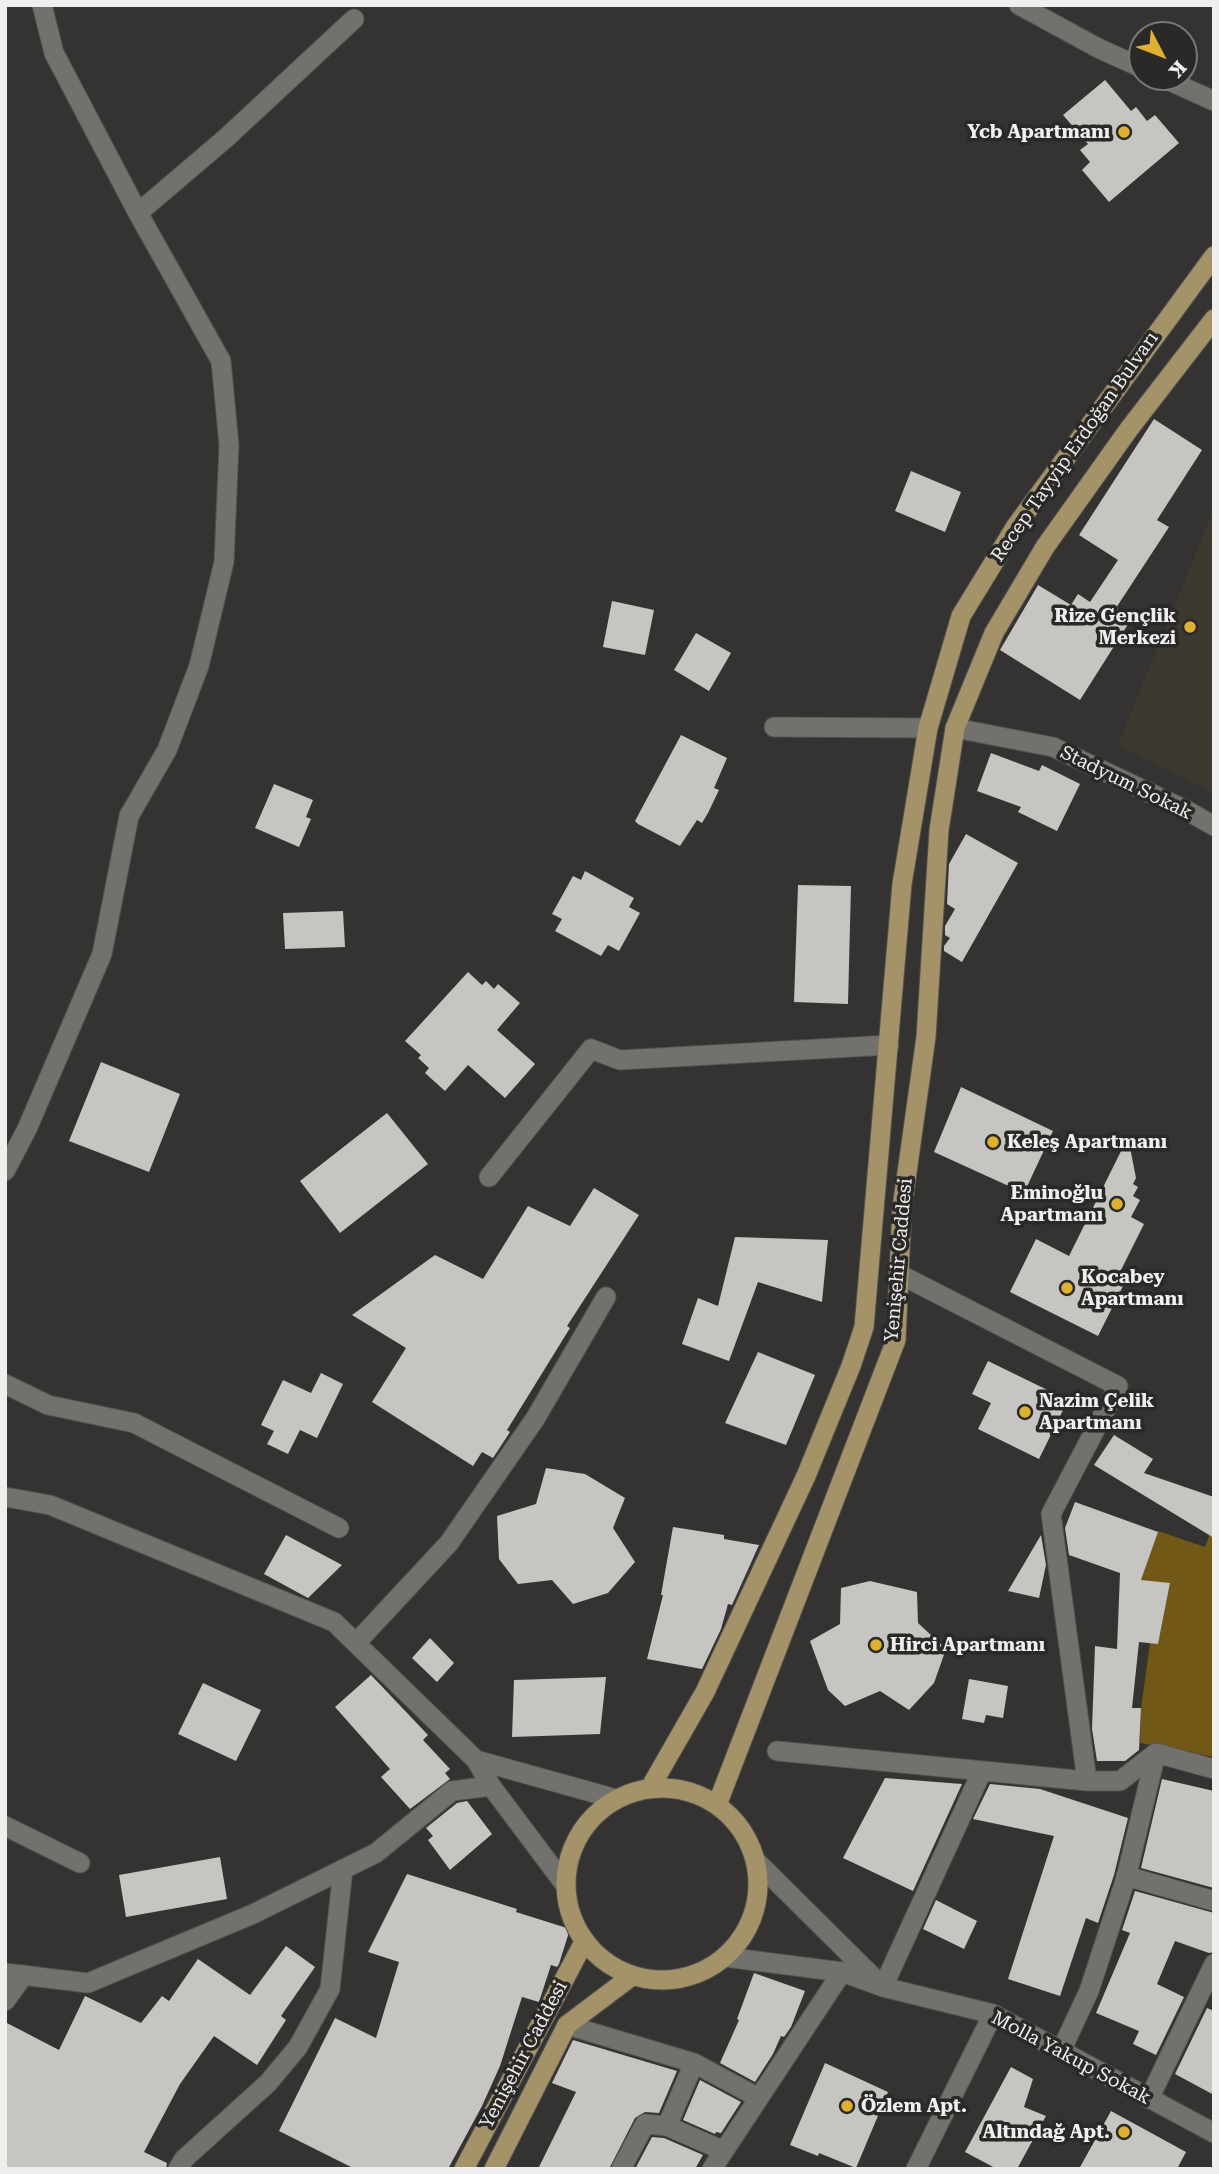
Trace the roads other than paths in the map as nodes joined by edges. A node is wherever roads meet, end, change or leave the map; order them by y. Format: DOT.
graph roads {
  1 [pos="42,5"];
  2 [pos="1018,5"];
  3 [pos="354,19"];
  4 [pos="1128,62"];
  5 [pos="1192,91"];
  6 [pos="1214,101"];
  7 [pos="138,213"];
  8 [pos="1214,256"];
  9 [pos="1214,319"];
  10 [pos="774,727"];
  11 [pos="928,728"];
  12 [pos="955,728"];
  13 [pos="1214,826"];
  14 [pos="889,1045"];
  15 [pos="5,1171"];
  16 [pos="489,1177"];
  17 [pos="899,1274"];
  18 [pos="606,1297"];
  19 [pos="5,1384"];
  20 [pos="5,1497"];
  21 [pos="339,1528"];
  22 [pos="356,1643"];
  23 [pos="777,1751"];
  24 [pos="1156,1753"];
  25 [pos="476,1760"];
  26 [pos="1214,1769"];
  27 [pos="982,1771"];
  28 [pos="1087,1781"];
  29 [pos="491,1786"];
  30 [pos="650,1788"];
  31 [pos="616,1799"];
  32 [pos="717,1805"];
  33 [pos="5,1826"];
  34 [pos="756,1861"];
  35 [pos="80,1863"];
  36 [pos="343,1869"];
  37 [pos="1126,1876"];
  38 [pos="566,1886"];
  39 [pos="1214,1901"];
  40 [pos="584,1942"];
  41 [pos="725,1957"];
  42 [pos="1214,1964"];
  43 [pos="842,1972"];
  44 [pos="15,1974"];
  45 [pos="632,1976"];
  46 [pos="883,1987"];
  47 [pos="5,2001"];
  48 [pos="993,2014"];
  49 [pos="567,2025"];
  50 [pos="1061,2051"];
  51 [pos="694,2063"];
  52 [pos="759,2098"];
  53 [pos="1149,2099"];
  54 [pos="667,2126"];
  55 [pos="1212,2126"];
  56 [pos="724,2151"];
  57 [pos="178,2169"];
  58 [pos="464,2169"];
  59 [pos="494,2169"];
  60 [pos="621,2169"];
  61 [pos="712,2169"];
  62 [pos="916,2169"];
  1 -- 7 [label="street"];
  2 -- 4 [label="street"];
  3 -- 7 [label="street"];
  5 -- 6 [label="street"];
  7 -- 15 [label="street"];
  8 -- 11 [label="main road, Recep Tayyip Erdoğan Bulvarı"];
  9 -- 12 [label="main road, Recep Tayyip Erdoğan Bulvarı"];
  10 -- 11 [label="street"];
  11 -- 14 [label="main road, Yenişehir Caddesi"];
  12 -- 13 [label="street, Stadyum Sokak"];
  12 -- 17 [label="main road, Yenişehir Caddesi"];
  14 -- 16 [label="street"];
  14 -- 30 [label="main road, Yenişehir Caddesi"];
  17 -- 28 [label="street"];
  17 -- 32 [label="main road, Yenişehir Caddesi"];
  18 -- 22 [label="street"];
  19 -- 21 [label="street"];
  20 -- 22 [label="street"];
  22 -- 25 [label="street"];
  23 -- 27 [label="street"];
  24 -- 26 [label="street"];
  24 -- 28 [label="street"];
  24 -- 37 [label="street"];
  25 -- 29 [label="street"];
  25 -- 31 [label="street"];
  27 -- 28 [label="street"];
  27 -- 46 [label="street"];
  29 -- 36 [label="street"];
  29 -- 38 [label="street"];
  30 -- 31 [label="main road"];
  30 -- 32 [label="main road"];
  31 -- 38 [label="main road"];
  32 -- 34 [label="main road"];
  33 -- 35 [label="street"];
  34 -- 41 [label="main road"];
  34 -- 46 [label="street"];
  36 -- 44 [label="street"];
  36 -- 57 [label="street"];
  37 -- 39 [label="street"];
  37 -- 50 [label="street"];
  38 -- 40 [label="main road"];
  40 -- 45 [label="main road"];
  40 -- 58 [label="main road, Yenişehir Caddesi"];
  41 -- 43 [label="street, Molla Yakup Sokak"];
  41 -- 45 [label="main road"];
  42 -- 53 [label="street"];
  43 -- 46 [label="street, Molla Yakup Sokak"];
  43 -- 52 [label="street"];
  44 -- 47 [label="street"];
  45 -- 49 [label="main road, Yenişehir Caddesi"];
  46 -- 48 [label="street, Molla Yakup Sokak"];
  48 -- 50 [label="street, Molla Yakup Sokak"];
  48 -- 62 [label="street"];
  49 -- 51 [label="street"];
  49 -- 59 [label="main road, Yenişehir Caddesi"];
  50 -- 53 [label="street, Molla Yakup Sokak"];
  51 -- 52 [label="street"];
  51 -- 54 [label="street"];
  52 -- 56 [label="street"];
  53 -- 55 [label="street, Molla Yakup Sokak"];
  54 -- 56 [label="street"];
  54 -- 60 [label="street"];
  56 -- 61 [label="street"];
}
